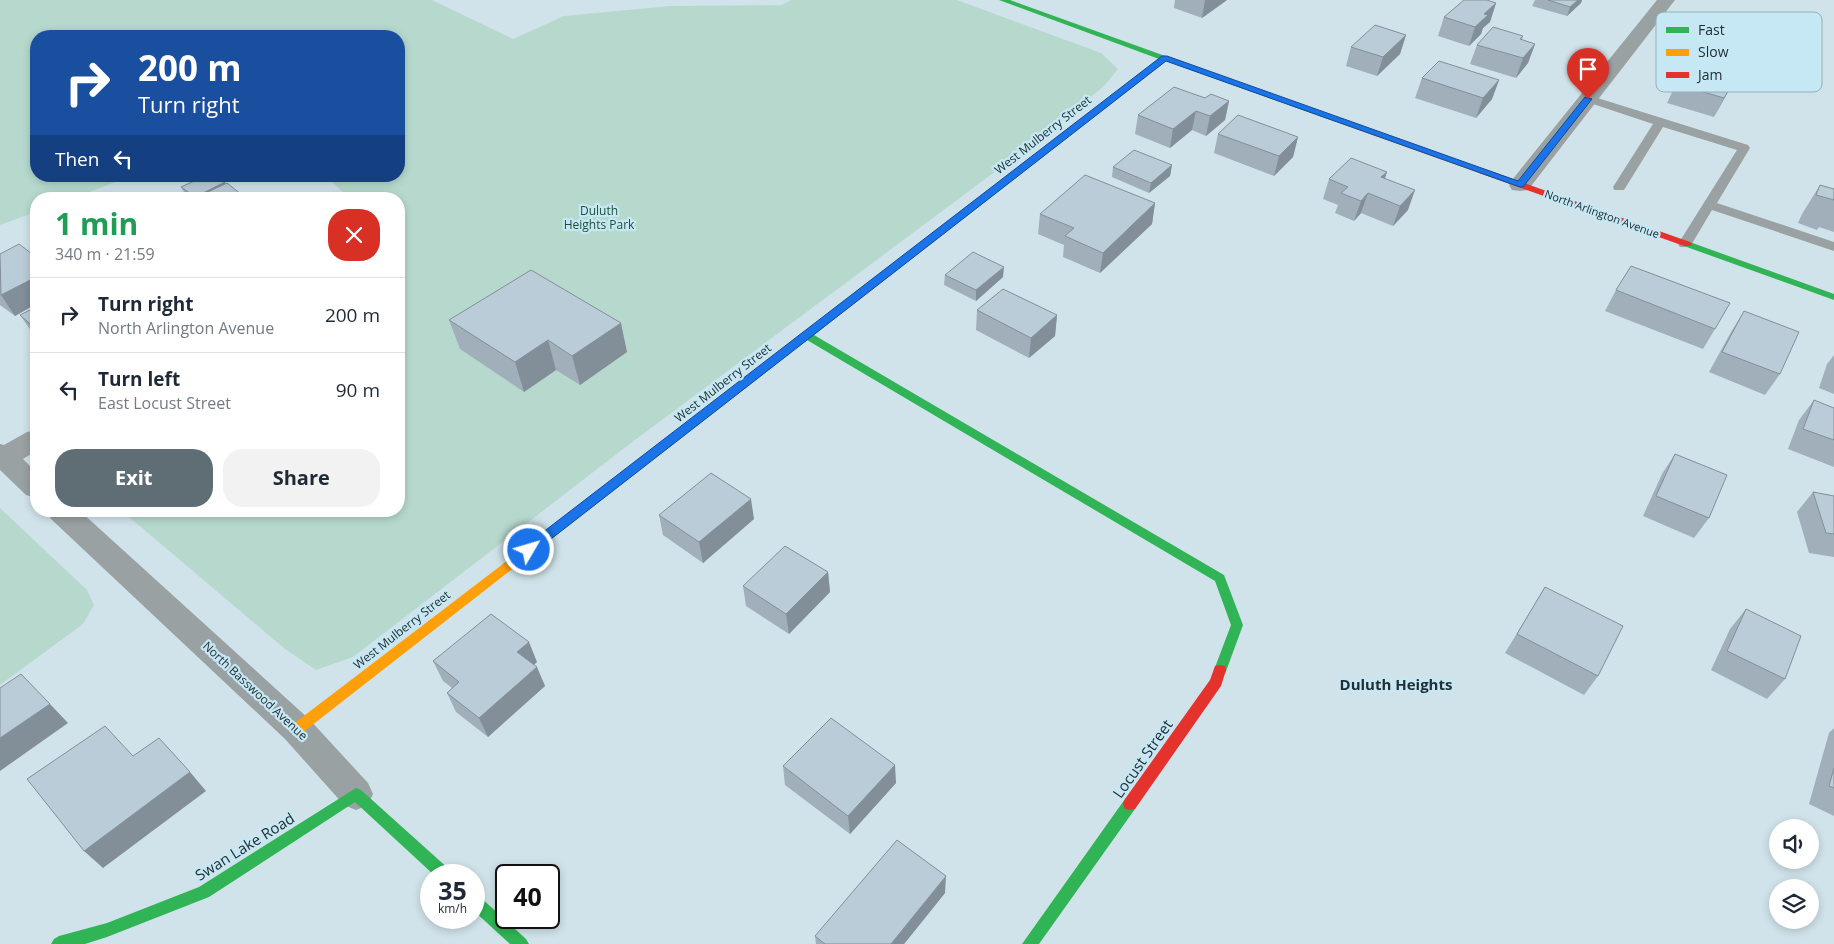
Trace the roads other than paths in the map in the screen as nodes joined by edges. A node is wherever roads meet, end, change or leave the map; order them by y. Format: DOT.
graph roads {
  1 [pos="1002,0"];
  2 [pos="1666,0"];
  3 [pos="1657,12"];
  4 [pos="1656,13"];
  5 [pos="1165,58"];
  6 [pos="1588,99"];
  7 [pos="1660,122"];
  8 [pos="1520,185"];
  9 [pos="1619,187"];
  10 [pos="1710,205"];
  11 [pos="1685,244"];
  12 [pos="1834,247"];
  13 [pos="1834,297"];
  14 [pos="807,335"];
  15 [pos="30,443"];
  16 [pos="2,456"];
  17 [pos="30,482"];
  18 [pos="67,517"];
  19 [pos="297,729"];
  20 [pos="356,794"];
  21 [pos="433,864"];
  22 [pos="485,911"];
  23 [pos="59,944"];
  24 [pos="521,944"];
  25 [pos="1030,944"];
  1 -- 5 [label="street, North Arlington Avenue"];
  2 -- 3 [label="street"];
  4 -- 6 [label="street"];
  5 -- 8 [label="street, North Arlington Avenue"];
  5 -- 14 [label="street, West Mulberry Street"];
  6 -- 7 [label="lane"];
  6 -- 8 [label="street"];
  7 -- 9 [label="lane"];
  7 -- 10 [label="lane"];
  8 -- 11 [label="street, North Arlington Avenue"];
  10 -- 11 [label="lane"];
  10 -- 12 [label="lane"];
  11 -- 13 [label="street, North Arlington Avenue"];
  14 -- 19 [label="street, West Mulberry Street"];
  14 -- 25 [label="street, Locust Street"];
  15 -- 16 [label="street"];
  16 -- 17 [label="street"];
  18 -- 19 [label="street, North Basswood Avenue"];
  19 -- 20 [label="street, North Basswood Avenue"];
  20 -- 21 [label="street, North Basswood Avenue"];
  20 -- 23 [label="street, Swan Lake Road"];
  22 -- 24 [label="street"];
}
